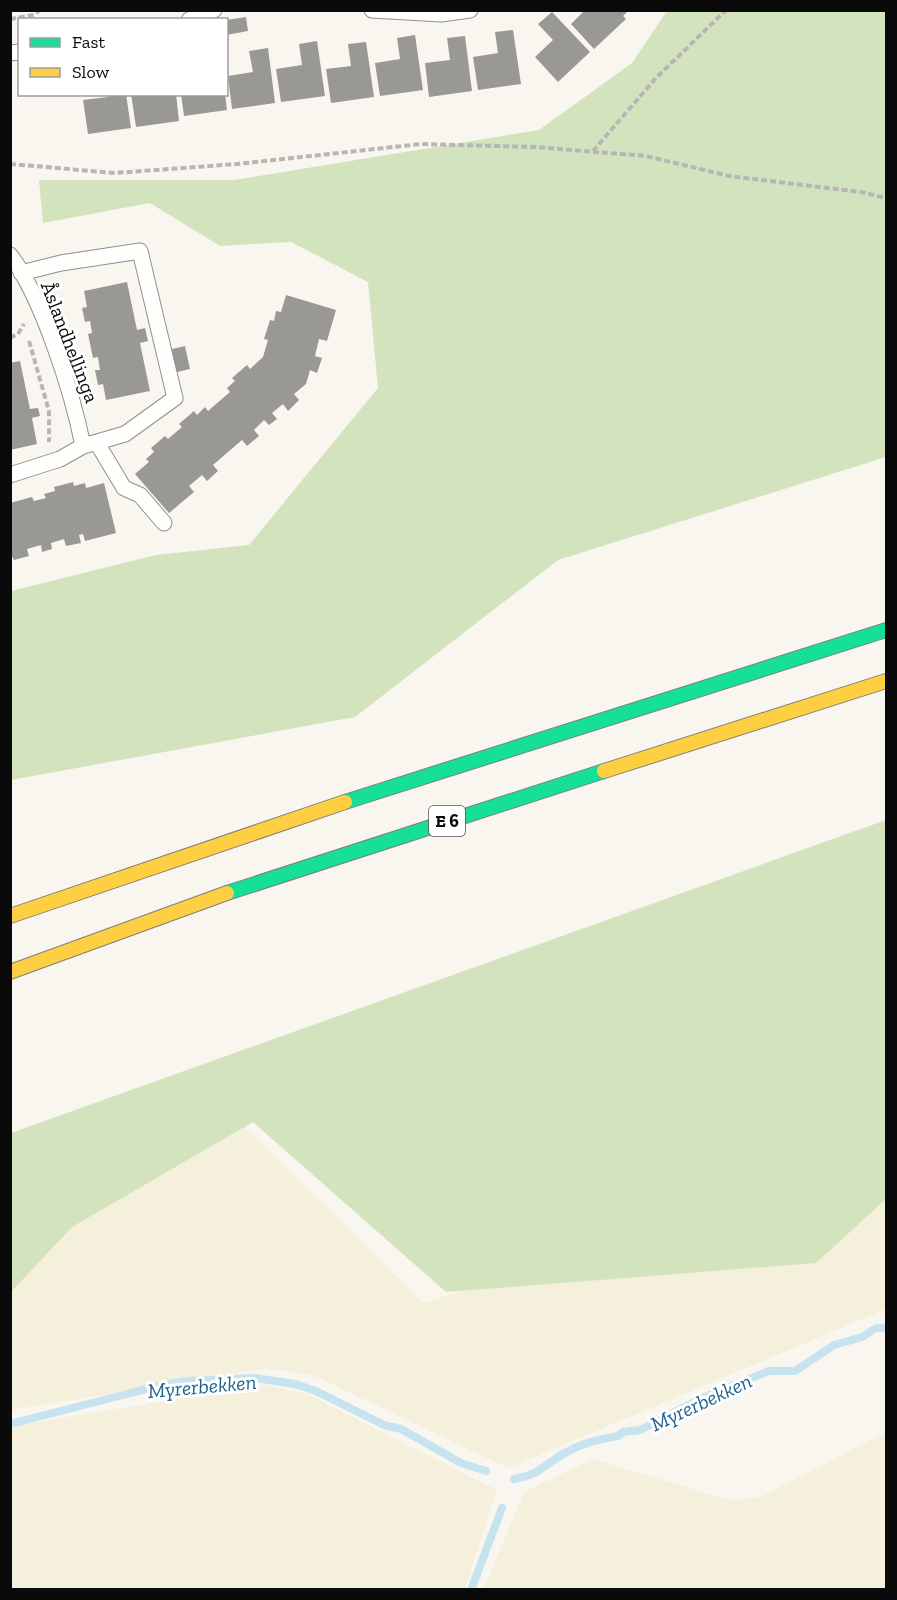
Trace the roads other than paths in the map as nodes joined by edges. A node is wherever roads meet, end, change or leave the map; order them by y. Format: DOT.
graph roads {
  1 [pos="214,10"];
  2 [pos="372,10"];
  3 [pos="470,10"];
  4 [pos="194,18"];
  5 [pos="10,255"];
  6 [pos="21,273"];
  7 [pos="90,445"];
  8 [pos="10,475"];
  9 [pos="164,523"];
  10 [pos="886,630"];
  11 [pos="886,681"];
  12 [pos="10,916"];
  13 [pos="10,972"];
  1 -- 4 [label="lane"];
  2 -- 3 [label="lane"];
  5 -- 6 [label="lane, Åslandhellinga"];
  6 -- 7 [label="lane, Åslandhellinga"];
  6 -- 7 [label="lane"];
  7 -- 8 [label="lane"];
  7 -- 9 [label="lane, Åslandhellinga"];
  10 -- 12 [label="highway, E 6"];
  11 -- 13 [label="highway, E 6"];
}
